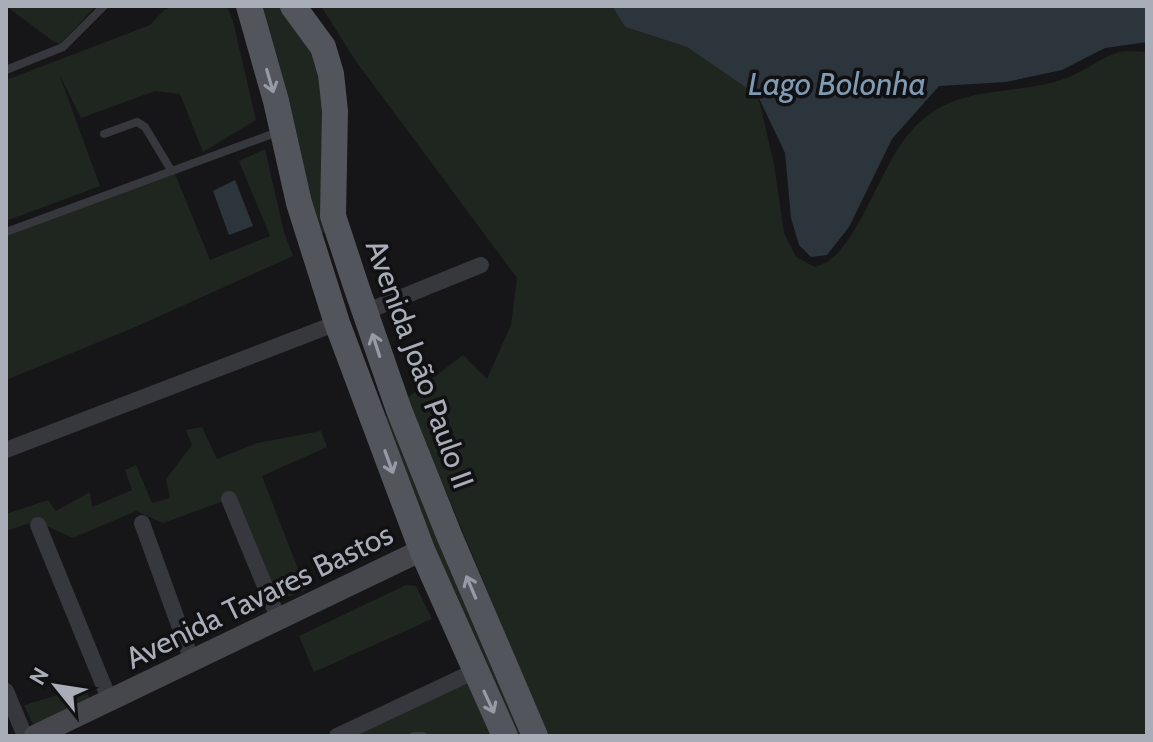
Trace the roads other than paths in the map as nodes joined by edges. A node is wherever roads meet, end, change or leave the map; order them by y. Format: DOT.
graph roads {
  1 [pos="104,6"];
  2 [pos="249,6"];
  3 [pos="293,6"];
  4 [pos="6,70"];
  5 [pos="282,130"];
  6 [pos="104,134"];
  7 [pos="171,170"];
  8 [pos="6,232"];
  9 [pos="312,245"];
  10 [pos="481,265"];
  11 [pos="356,286"];
  12 [pos="365,312"];
  13 [pos="337,323"];
  14 [pos="355,369"];
  15 [pos="399,410"];
  16 [pos="6,450"];
  17 [pos="229,499"];
  18 [pos="142,523"];
  19 [pos="38,525"];
  20 [pos="422,550"];
  21 [pos="279,620"];
  22 [pos="192,661"];
  23 [pos="475,671"];
  24 [pos="6,691"];
  25 [pos="110,701"];
  26 [pos="25,736"];
  27 [pos="35,736"];
  28 [pos="337,736"];
  29 [pos="414,736"];
  30 [pos="423,736"];
  31 [pos="505,736"];
  32 [pos="535,736"];
  1 -- 4 [label="lane"];
  2 -- 5 [label="main road, Avenida João Paulo II, one-way"];
  3 -- 11 [label="main road, Avenida João Paulo II"];
  5 -- 7 [label="lane"];
  5 -- 9 [label="main road, Avenida João Paulo II"];
  6 -- 7 [label="lane"];
  7 -- 8 [label="lane"];
  9 -- 11 [label="main road"];
  9 -- 13 [label="main road, Avenida João Paulo II"];
  10 -- 12 [label="street"];
  11 -- 12 [label="main road, Avenida João Paulo II"];
  15 -- 12 [label="main road, Avenida João Paulo II, one-way"];
  13 -- 14 [label="main road, Avenida João Paulo II"];
  13 -- 16 [label="street"];
  14 -- 15 [label="main road"];
  14 -- 20 [label="main road, Avenida João Paulo II, one-way"];
  32 -- 15 [label="main road, Avenida João Paulo II, one-way"];
  17 -- 21 [label="street"];
  18 -- 22 [label="street"];
  19 -- 25 [label="street"];
  20 -- 21 [label="main road, Avenida Tavares Bastos"];
  20 -- 23 [label="main road, Avenida João Paulo II"];
  21 -- 22 [label="main road, Avenida Tavares Bastos"];
  22 -- 25 [label="main road, Avenida Tavares Bastos"];
  23 -- 28 [label="street"];
  23 -- 31 [label="main road, Avenida João Paulo II, one-way"];
  24 -- 26 [label="street"];
  25 -- 27 [label="main road, Avenida Tavares Bastos"];
  29 -- 30 [label="lane"];
}
